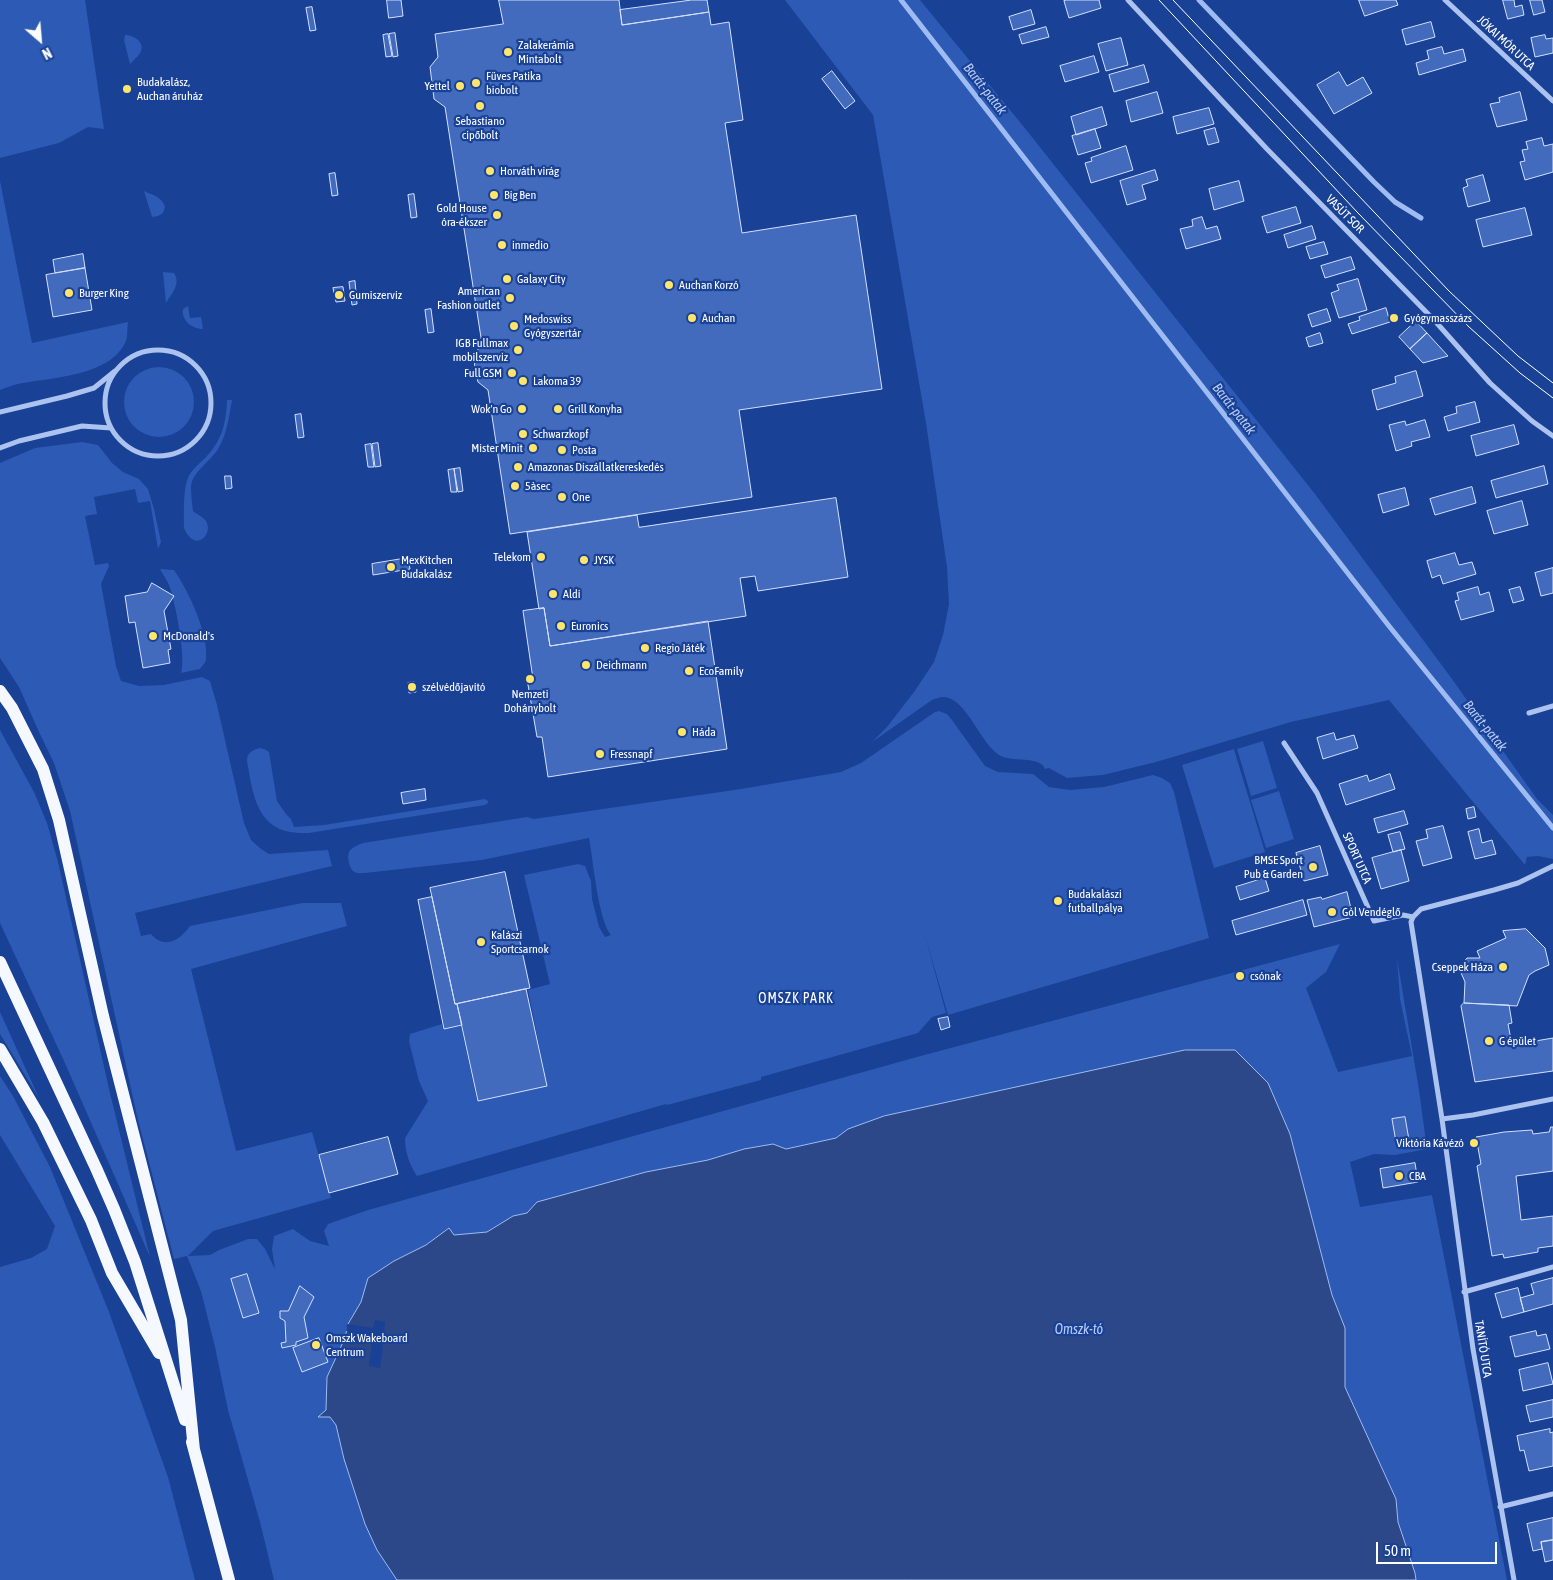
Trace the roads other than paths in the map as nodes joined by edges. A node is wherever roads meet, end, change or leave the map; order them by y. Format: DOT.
graph roads {
  1 [pos="1128,0"];
  2 [pos="1444,0"];
  3 [pos="1553,100"];
  4 [pos="115,371"];
  5 [pos="0,412"];
  6 [pos="111,428"];
  7 [pos="1553,436"];
  8 [pos="0,448"];
  9 [pos="0,691"];
  10 [pos="1553,706"];
  11 [pos="1529,713"];
  12 [pos="1284,743"];
  13 [pos="1553,866"];
  14 [pos="1413,918"];
  15 [pos="0,962"];
  16 [pos="0,1049"];
  17 [pos="1553,1099"];
  18 [pos="1442,1119"];
  19 [pos="1553,1267"];
  20 [pos="1464,1292"];
  21 [pos="172,1374"];
  22 [pos="194,1450"];
  23 [pos="1553,1494"];
  24 [pos="1500,1507"];
  25 [pos="228,1580"];
  26 [pos="1514,1580"];
  1 -- 7 [label="street, VASÚT SOR"];
  2 -- 3 [label="street, JÓKAI MÓR UTCA"];
  4 -- 5 [label="street"];
  4 -- 6 [label="street"];
  4 -- 6 [label="street"];
  6 -- 8 [label="street"];
  9 -- 22 [label="main road"];
  10 -- 11 [label="street"];
  12 -- 14 [label="street, SPORT UTCA"];
  13 -- 14 [label="street"];
  14 -- 18 [label="street, TANÍTÓ UTCA"];
  15 -- 21 [label="main road"];
  16 -- 21 [label="main road"];
  17 -- 18 [label="street"];
  18 -- 20 [label="street, TANÍTÓ UTCA"];
  19 -- 20 [label="street"];
  20 -- 24 [label="street, TANÍTÓ UTCA"];
  21 -- 22 [label="main road"];
  22 -- 25 [label="main road"];
  23 -- 24 [label="street"];
  24 -- 26 [label="street, TANÍTÓ UTCA"];
}
